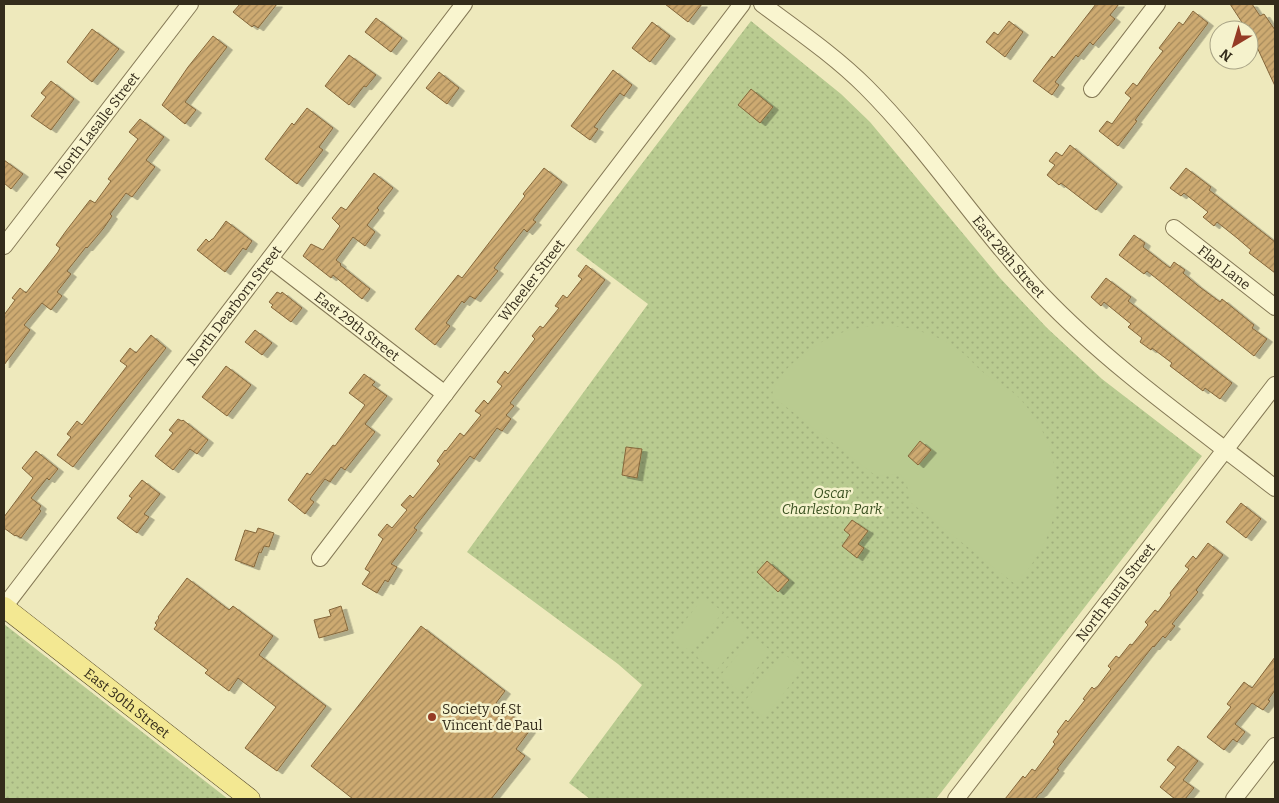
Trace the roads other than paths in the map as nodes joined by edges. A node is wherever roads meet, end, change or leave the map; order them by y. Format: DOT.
graph roads {
  1 [pos="190,4"];
  2 [pos="464,4"];
  3 [pos="742,4"];
  4 [pos="762,4"];
  5 [pos="1157,4"];
  6 [pos="1092,89"];
  7 [pos="1174,228"];
  8 [pos="4,246"];
  9 [pos="270,258"];
  10 [pos="1275,307"];
  11 [pos="1275,385"];
  12 [pos="445,394"];
  13 [pos="1225,449"];
  14 [pos="1275,488"];
  15 [pos="320,558"];
  16 [pos="4,607"];
  17 [pos="1275,746"];
  18 [pos="959,798"];
  19 [pos="250,799"];
  20 [pos="1234,799"];
  1 -- 8 [label="street, North Lasalle Street"];
  2 -- 9 [label="street, North Dearborn Street"];
  3 -- 12 [label="street, Wheeler Street"];
  4 -- 13 [label="street, East 28th Street"];
  5 -- 6 [label="street"];
  7 -- 10 [label="street, Flap Lane"];
  9 -- 12 [label="street, East 29th Street"];
  9 -- 16 [label="street, North Dearborn Street"];
  11 -- 13 [label="street, North Rural Street"];
  12 -- 15 [label="street, Wheeler Street"];
  13 -- 14 [label="street, East 28th Street"];
  13 -- 18 [label="street, North Rural Street"];
  16 -- 19 [label="main road, East 30th Street"];
  17 -- 20 [label="street"];
}
